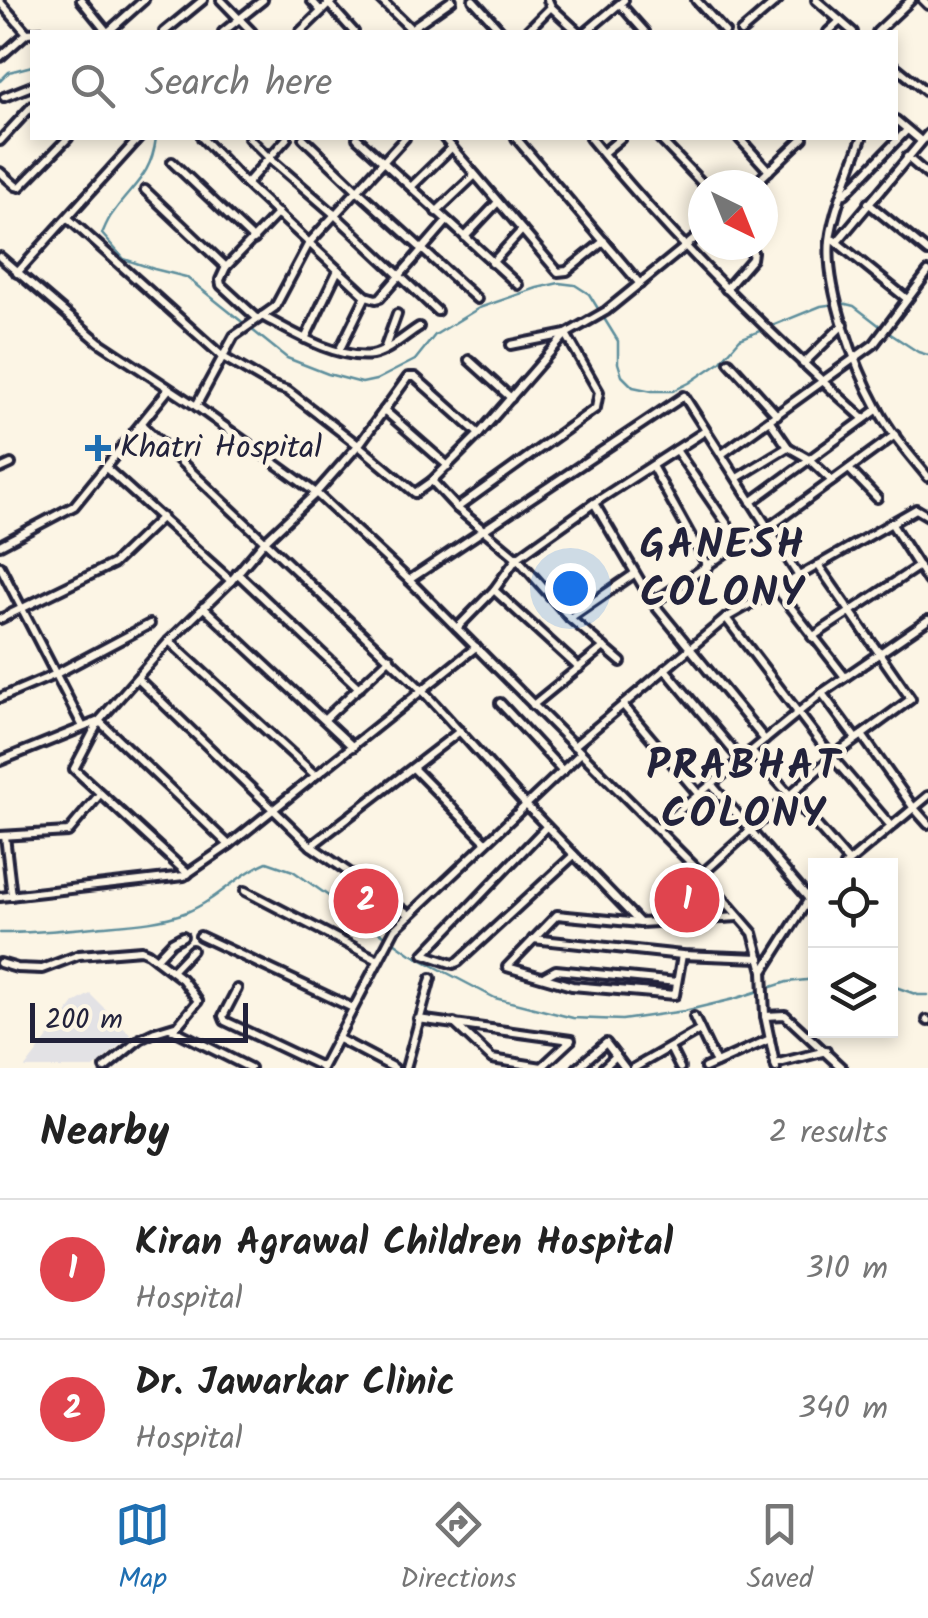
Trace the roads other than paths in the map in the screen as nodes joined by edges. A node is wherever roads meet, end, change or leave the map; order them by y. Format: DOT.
graph roads {
  1 [pos="144,0"];
  2 [pos="202,0"];
  3 [pos="221,0"];
  4 [pos="262,0"];
  5 [pos="311,0"];
  6 [pos="382,0"];
  7 [pos="473,0"];
  8 [pos="696,0"];
  9 [pos="778,0"];
  10 [pos="816,0"];
  11 [pos="910,0"];
  12 [pos="84,1"];
  13 [pos="448,1"];
  14 [pos="0,2"];
  15 [pos="331,2"];
  16 [pos="622,2"];
  17 [pos="549,4"];
  18 [pos="321,11"];
  19 [pos="240,20"];
  20 [pos="419,22"];
  21 [pos="840,22"];
  22 [pos="106,30"];
  23 [pos="110,30"];
  24 [pos="166,30"];
  25 [pos="226,30"];
  26 [pos="250,30"];
  27 [pos="302,30"];
  28 [pos="352,30"];
  29 [pos="407,30"];
  30 [pos="409,30"];
  31 [pos="426,30"];
  32 [pos="500,30"];
  33 [pos="528,30"];
  34 [pos="576,30"];
  35 [pos="588,30"];
  36 [pos="643,30"];
  37 [pos="723,30"];
  38 [pos="743,30"];
  39 [pos="830,30"];
  40 [pos="851,30"];
  41 [pos="879,30"];
  42 [pos="26,33"];
  43 [pos="30,33"];
  44 [pos="0,57"];
  45 [pos="898,69"];
  46 [pos="30,87"];
  47 [pos="928,93"];
  48 [pos="4,97"];
  49 [pos="30,108"];
  50 [pos="898,122"];
  51 [pos="907,130"];
  52 [pos="928,134"];
  53 [pos="898,139"];
  54 [pos="66,140"];
  55 [pos="136,140"];
  56 [pos="204,140"];
  57 [pos="251,140"];
  58 [pos="285,140"];
  59 [pos="305,140"];
  60 [pos="359,140"];
  61 [pos="403,140"];
  62 [pos="446,140"];
  63 [pos="518,140"];
  64 [pos="592,140"];
  65 [pos="618,140"];
  66 [pos="661,140"];
  67 [pos="741,140"];
  68 [pos="801,140"];
  69 [pos="861,140"];
  70 [pos="897,140"];
  71 [pos="0,141"];
  72 [pos="921,141"];
  73 [pos="452,147"];
  74 [pos="602,153"];
  75 [pos="907,157"];
  76 [pos="268,158"];
  77 [pos="382,161"];
  78 [pos="172,162"];
  79 [pos="690,170"];
  80 [pos="769,170"];
  81 [pos="0,172"];
  82 [pos="928,174"];
  83 [pos="476,175"];
  84 [pos="246,184"];
  85 [pos="411,188"];
  86 [pos="145,190"];
  87 [pos="357,190"];
  88 [pos="842,196"];
  89 [pos="498,202"];
  90 [pos="868,203"];
  91 [pos="436,212"];
  92 [pos="278,213"];
  93 [pos="335,215"];
  94 [pos="68,218"];
  95 [pos="447,221"];
  96 [pos="522,230"];
  97 [pos="465,237"];
  98 [pos="833,239"];
  99 [pos="254,240"];
  100 [pos="604,242"];
  101 [pos="309,244"];
  102 [pos="424,248"];
  103 [pos="686,248"];
  104 [pos="928,252"];
  105 [pos="0,257"];
  106 [pos="751,260"];
  107 [pos="492,263"];
  108 [pos="226,267"];
  109 [pos="338,270"];
  110 [pos="17,272"];
  111 [pos="928,272"];
  112 [pos="400,276"];
  113 [pos="640,284"];
  114 [pos="518,285"];
  115 [pos="726,288"];
  116 [pos="366,296"];
  117 [pos="907,298"];
  118 [pos="477,299"];
  119 [pos="438,311"];
  120 [pos="397,314"];
  121 [pos="258,319"];
  122 [pos="842,320"];
  123 [pos="419,327"];
  124 [pos="566,334"];
  125 [pos="305,339"];
  126 [pos="511,344"];
  127 [pos="384,350"];
  128 [pos="339,352"];
  129 [pos="854,356"];
  130 [pos="222,357"];
  131 [pos="469,360"];
  132 [pos="730,362"];
  133 [pos="803,364"];
  134 [pos="822,382"];
  135 [pos="170,388"];
  136 [pos="511,398"];
  137 [pos="196,406"];
  138 [pos="878,409"];
  139 [pos="384,410"];
  140 [pos="774,418"];
  141 [pos="864,420"];
  142 [pos="142,424"];
  143 [pos="705,431"];
  144 [pos="479,434"];
  145 [pos="894,435"];
  146 [pos="358,445"];
  147 [pos="788,447"];
  148 [pos="676,450"];
  149 [pos="722,454"];
  150 [pos="809,459"];
  151 [pos="11,464"];
  152 [pos="448,466"];
  153 [pos="652,466"];
  154 [pos="106,467"];
  155 [pos="850,468"];
  156 [pos="0,469"];
  157 [pos="928,476"];
  158 [pos="736,478"];
  159 [pos="432,481"];
  160 [pos="832,481"];
  161 [pos="316,492"];
  162 [pos="878,498"];
  163 [pos="751,502"];
  164 [pos="594,503"];
  165 [pos="457,508"];
  166 [pos="928,516"];
  167 [pos="162,517"];
  168 [pos="891,523"];
  169 [pos="769,528"];
  170 [pos="484,530"];
  171 [pos="264,542"];
  172 [pos="740,543"];
  173 [pos="0,545"];
  174 [pos="517,558"];
  175 [pos="0,566"];
  176 [pos="818,566"];
  177 [pos="919,566"];
  178 [pos="708,567"];
  179 [pos="237,574"];
  180 [pos="634,574"];
  181 [pos="798,575"];
  182 [pos="409,580"];
  183 [pos="231,581"];
  184 [pos="928,581"];
  185 [pos="776,588"];
  186 [pos="494,590"];
  187 [pos="653,602"];
  188 [pos="203,607"];
  189 [pos="20,609"];
  190 [pos="851,612"];
  191 [pos="570,618"];
  192 [pos="726,618"];
  193 [pos="0,619"];
  194 [pos="928,620"];
  195 [pos="150,624"];
  196 [pos="456,628"];
  197 [pos="812,637"];
  198 [pos="169,642"];
  199 [pos="476,647"];
  200 [pos="604,647"];
  201 [pos="692,647"];
  202 [pos="878,653"];
  203 [pos="390,658"];
  204 [pos="621,662"];
  205 [pos="579,668"];
  206 [pos="666,669"];
  207 [pos="54,675"];
  208 [pos="845,677"];
  209 [pos="137,678"];
  210 [pos="359,688"];
  211 [pos="424,691"];
  212 [pos="822,693"];
  213 [pos="0,698"];
  214 [pos="500,703"];
  215 [pos="533,705"];
  216 [pos="623,705"];
  217 [pos="797,712"];
  218 [pos="325,719"];
  219 [pos="98,721"];
  220 [pos="83,727"];
  221 [pos="460,731"];
  222 [pos="856,739"];
  223 [pos="765,740"];
  224 [pos="353,746"];
  225 [pos="574,746"];
  226 [pos="751,750"];
  227 [pos="582,753"];
  228 [pos="832,756"];
  229 [pos="740,759"];
  230 [pos="0,761"];
  231 [pos="413,768"];
  232 [pos="563,771"];
  233 [pos="314,774"];
  234 [pos="712,785"];
  235 [pos="100,794"];
  236 [pos="792,795"];
  237 [pos="700,796"];
  238 [pos="928,796"];
  239 [pos="526,806"];
  240 [pos="274,808"];
  241 [pos="914,808"];
  242 [pos="928,824"];
  243 [pos="891,826"];
  244 [pos="546,827"];
  245 [pos="658,828"];
  246 [pos="752,832"];
  247 [pos="3,836"];
  248 [pos="486,842"];
  249 [pos="230,844"];
  250 [pos="311,846"];
  251 [pos="574,856"];
  252 [pos="842,858"];
  253 [pos="852,858"];
  254 [pos="188,874"];
  255 [pos="702,874"];
  256 [pos="245,892"];
  257 [pos="808,892"];
  258 [pos="12,896"];
  259 [pos="0,897"];
  260 [pos="808,902"];
  261 [pos="410,915"];
  262 [pos="740,917"];
  263 [pos="640,923"];
  264 [pos="183,936"];
  265 [pos="200,936"];
  266 [pos="533,939"];
  267 [pos="192,950"];
  268 [pos="682,955"];
  269 [pos="156,958"];
  270 [pos="760,958"];
  271 [pos="378,960"];
  272 [pos="0,964"];
  273 [pos="172,970"];
  274 [pos="764,974"];
  275 [pos="544,977"];
  276 [pos="432,978"];
  277 [pos="677,982"];
  278 [pos="236,989"];
  279 [pos="352,1008"];
  280 [pos="765,1016"];
  281 [pos="694,1018"];
  282 [pos="418,1019"];
  283 [pos="454,1022"];
  284 [pos="171,1028"];
  285 [pos="700,1030"];
  286 [pos="338,1038"];
  287 [pos="770,1039"];
  288 [pos="670,1048"];
  289 [pos="826,1051"];
  290 [pos="616,1056"];
  291 [pos="716,1063"];
  292 [pos="544,1065"];
  293 [pos="776,1066"];
  294 [pos="105,1068"];
  295 [pos="250,1068"];
  296 [pos="322,1068"];
  297 [pos="394,1068"];
  298 [pos="406,1068"];
  299 [pos="556,1068"];
  300 [pos="578,1068"];
  301 [pos="603,1068"];
  302 [pos="625,1068"];
  303 [pos="634,1068"];
  304 [pos="680,1068"];
  305 [pos="704,1068"];
  306 [pos="842,1068"];
  1 -- 23 [label="street"];
  2 -- 24 [label="street"];
  3 -- 19 [label="street"];
  4 -- 19 [label="street"];
  5 -- 18 [label="street"];
  6 -- 29 [label="street"];
  7 -- 32 [label="street"];
  8 -- 37 [label="street"];
  9 -- 38 [label="street"];
  10 -- 21 [label="street"];
  11 -- 41 [label="street"];
  12 -- 22 [label="street"];
  13 -- 20 [label="street"];
  14 -- 42 [label="street"];
  15 -- 18 [label="street"];
  15 -- 28 [label="street"];
  16 -- 35 [label="street"];
  16 -- 36 [label="street"];
  17 -- 33 [label="street"];
  17 -- 34 [label="street"];
  18 -- 27 [label="street"];
  19 -- 25 [label="street"];
  19 -- 26 [label="street"];
  20 -- 30 [label="street"];
  20 -- 31 [label="street"];
  21 -- 39 [label="street"];
  21 -- 40 [label="street"];
  42 -- 43 [label="street"];
  42 -- 44 [label="street"];
  45 -- 47 [label="street"];
  46 -- 48 [label="street"];
  49 -- 71 [label="street"];
  50 -- 51 [label="street"];
  51 -- 53 [label="street"];
  51 -- 72 [label="street"];
  52 -- 72 [label="street"];
  54 -- 81 [label="street"];
  55 -- 94 [label="street"];
  56 -- 84 [label="street"];
  57 -- 76 [label="street"];
  58 -- 76 [label="street"];
  59 -- 87 [label="street"];
  60 -- 77 [label="street"];
  61 -- 77 [label="street"];
  62 -- 73 [label="street"];
  63 -- 100 [label="street"];
  64 -- 74 [label="street"];
  65 -- 74 [label="street"];
  66 -- 79 [label="street"];
  67 -- 80 [label="street"];
  68 -- 80 [label="street"];
  69 -- 88 [label="street"];
  70 -- 88 [label="street"];
  72 -- 75 [label="street"];
  73 -- 83 [label="street"];
  73 -- 85 [label="street"];
  74 -- 103 [label="street"];
  75 -- 82 [label="street"];
  75 -- 90 [label="street"];
  76 -- 84 [label="street"];
  76 -- 93 [label="street"];
  77 -- 85 [label="street"];
  77 -- 87 [label="street"];
  78 -- 99 [label="street"];
  83 -- 89 [label="street"];
  83 -- 91 [label="street"];
  84 -- 92 [label="street"];
  85 -- 91 [label="street"];
  86 -- 108 [label="street"];
  87 -- 93 [label="street"];
  87 -- 102 [label="street"];
  88 -- 98 [label="street"];
  89 -- 96 [label="street"];
  89 -- 97 [label="street"];
  90 -- 98 [label="street"];
  90 -- 104 [label="street"];
  91 -- 95 [label="street"];
  92 -- 99 [label="street"];
  92 -- 101 [label="street"];
  93 -- 101 [label="street"];
  93 -- 112 [label="street"];
  94 -- 110 [label="street"];
  94 -- 130 [label="street"];
  95 -- 97 [label="street"];
  95 -- 102 [label="street"];
  96 -- 100 [label="street"];
  96 -- 107 [label="street"];
  97 -- 107 [label="street"];
  98 -- 117 [label="street"];
  98 -- 122 [label="street"];
  99 -- 108 [label="street"];
  100 -- 113 [label="street"];
  101 -- 109 [label="street"];
  101 -- 121 [label="street"];
  102 -- 112 [label="street"];
  102 -- 118 [label="street"];
  103 -- 113 [label="street"];
  103 -- 115 [label="street"];
  105 -- 110 [label="street"];
  106 -- 115 [label="street"];
  107 -- 114 [label="street"];
  108 -- 121 [label="street"];
  109 -- 116 [label="street"];
  109 -- 125 [label="street"];
  110 -- 135 [label="street"];
  111 -- 117 [label="street"];
  112 -- 116 [label="street"];
  112 -- 119 [label="street"];
  113 -- 124 [label="street"];
  115 -- 133 [label="street"];
  116 -- 128 [label="street"];
  117 -- 129 [label="street"];
  120 -- 127 [label="street"];
  121 -- 125 [label="street"];
  121 -- 130 [label="street"];
  122 -- 129 [label="street"];
  122 -- 133 [label="street"];
  123 -- 127 [label="street"];
  124 -- 126 [label="street"];
  124 -- 136 [label="street"];
  124 -- 165 [label="street"];
  125 -- 128 [label="street"];
  127 -- 128 [label="street"];
  129 -- 134 [label="street"];
  129 -- 138 [label="street"];
  130 -- 137 [label="street"];
  130 -- 146 [label="street"];
  131 -- 136 [label="street"];
  132 -- 140 [label="street"];
  133 -- 134 [label="street"];
  134 -- 140 [label="street"];
  134 -- 141 [label="street"];
  135 -- 137 [label="street"];
  135 -- 142 [label="street"];
  136 -- 144 [label="street"];
  137 -- 161 [label="street"];
  138 -- 141 [label="street"];
  138 -- 145 [label="street"];
  139 -- 144 [label="street"];
  139 -- 146 [label="street"];
  139 -- 152 [label="street"];
  140 -- 147 [label="street"];
  140 -- 149 [label="street"];
  141 -- 150 [label="street"];
  142 -- 154 [label="street"];
  142 -- 171 [label="street"];
  143 -- 148 [label="street"];
  143 -- 149 [label="street"];
  143 -- 170 [label="street"];
  144 -- 152 [label="street"];
  145 -- 155 [label="street"];
  145 -- 157 [label="street"];
  146 -- 159 [label="street"];
  146 -- 161 [label="street"];
  147 -- 150 [label="street"];
  147 -- 158 [label="street"];
  148 -- 153 [label="street"];
  148 -- 172 [label="street"];
  149 -- 158 [label="street"];
  150 -- 160 [label="street"];
  150 -- 163 [label="street"];
  151 -- 156 [label="street"];
  152 -- 159 [label="street"];
  153 -- 164 [label="street"];
  153 -- 178 [label="street"];
  154 -- 167 [label="street"];
  154 -- 173 [label="street"];
  155 -- 160 [label="street"];
  155 -- 162 [label="street"];
  158 -- 163 [label="street"];
  159 -- 165 [label="street"];
  160 -- 169 [label="street"];
  161 -- 171 [label="street"];
  161 -- 182 [label="street"];
  163 -- 169 [label="street"];
  164 -- 174 [label="street"];
  164 -- 180 [label="street"];
  165 -- 170 [label="street"];
  166 -- 168 [label="street"];
  167 -- 183 [label="street"];
  167 -- 189 [label="street"];
  168 -- 176 [label="street"];
  168 -- 177 [label="street"];
  169 -- 172 [label="street"];
  169 -- 181 [label="street"];
  170 -- 174 [label="street"];
  170 -- 182 [label="street"];
  171 -- 179 [label="street"];
  171 -- 203 [label="street"];
  172 -- 178 [label="street"];
  174 -- 186 [label="street"];
  174 -- 191 [label="street"];
  175 -- 189 [label="street"];
  176 -- 181 [label="street"];
  176 -- 190 [label="street"];
  177 -- 184 [label="street"];
  177 -- 190 [label="street"];
  178 -- 187 [label="street"];
  179 -- 183 [label="street"];
  179 -- 210 [label="street"];
  180 -- 187 [label="street"];
  180 -- 191 [label="street"];
  181 -- 185 [label="street"];
  182 -- 196 [label="street"];
  183 -- 188 [label="street"];
  185 -- 192 [label="street"];
  185 -- 197 [label="street"];
  186 -- 196 [label="street"];
  186 -- 205 [label="street"];
  187 -- 201 [label="street"];
  188 -- 198 [label="street"];
  188 -- 218 [label="street"];
  189 -- 193 [label="street"];
  189 -- 207 [label="street"];
  190 -- 197 [label="street"];
  190 -- 202 [label="street"];
  191 -- 200 [label="street"];
  192 -- 201 [label="street"];
  192 -- 217 [label="street"];
  194 -- 202 [label="street"];
  195 -- 207 [label="street"];
  196 -- 199 [label="street"];
  197 -- 208 [label="street"];
  198 -- 209 [label="street"];
  198 -- 233 [label="street"];
  199 -- 211 [label="street"];
  199 -- 215 [label="street"];
  200 -- 204 [label="street"];
  200 -- 205 [label="street"];
  201 -- 206 [label="street"];
  201 -- 223 [label="street"];
  202 -- 208 [label="street"];
  202 -- 222 [label="street"];
  203 -- 210 [label="street"];
  203 -- 211 [label="street"];
  205 -- 215 [label="street"];
  206 -- 216 [label="street"];
  206 -- 229 [label="street"];
  207 -- 213 [label="street"];
  207 -- 220 [label="street"];
  208 -- 212 [label="street"];
  209 -- 219 [label="street"];
  209 -- 240 [label="street"];
  210 -- 218 [label="street"];
  211 -- 221 [label="street"];
  211 -- 224 [label="street"];
  212 -- 217 [label="street"];
  212 -- 222 [label="street"];
  214 -- 232 [label="street"];
  215 -- 225 [label="street"];
  216 -- 225 [label="street"];
  216 -- 237 [label="street"];
  217 -- 223 [label="street"];
  217 -- 228 [label="street"];
  218 -- 224 [label="street"];
  219 -- 220 [label="street"];
  219 -- 235 [label="street"];
  219 -- 249 [label="street"];
  220 -- 230 [label="street"];
  221 -- 231 [label="street"];
  221 -- 239 [label="street"];
  222 -- 228 [label="street"];
  222 -- 241 [label="street"];
  223 -- 226 [label="street"];
  224 -- 233 [label="street"];
  225 -- 227 [label="street"];
  226 -- 229 [label="street"];
  226 -- 236 [label="street"];
  227 -- 232 [label="street"];
  227 -- 245 [label="street"];
  228 -- 236 [label="street"];
  228 -- 243 [label="street"];
  229 -- 234 [label="street"];
  231 -- 248 [label="street"];
  231 -- 250 [label="street"];
  232 -- 239 [label="street"];
  233 -- 240 [label="street"];
  234 -- 237 [label="street"];
  234 -- 246 [label="street"];
  235 -- 247 [label="street"];
  235 -- 254 [label="street"];
  236 -- 246 [label="street"];
  236 -- 252 [label="street"];
  237 -- 245 [label="street"];
  238 -- 241 [label="street"];
  239 -- 244 [label="street"];
  239 -- 248 [label="street"];
  240 -- 249 [label="street"];
  240 -- 250 [label="street"];
  241 -- 242 [label="street"];
  241 -- 243 [label="street"];
  243 -- 253 [label="street"];
  244 -- 251 [label="street"];
  244 -- 251 [label="street"];
  245 -- 255 [label="street"];
  246 -- 255 [label="street"];
  246 -- 257 [label="street"];
  247 -- 258 [label="street"];
  248 -- 261 [label="street"];
  249 -- 254 [label="street"];
  250 -- 261 [label="street"];
  251 -- 263 [label="street"];
  254 -- 258 [label="street"];
  255 -- 262 [label="street"];
  256 -- 271 [label="street"];
  258 -- 259 [label="street"];
  260 -- 274 [label="street"];
  261 -- 271 [label="street"];
  262 -- 263 [label="street"];
  262 -- 270 [label="street"];
  263 -- 266 [label="street"];
  264 -- 269 [label="street"];
  265 -- 279 [label="street"];
  266 -- 268 [label="street"];
  266 -- 275 [label="street"];
  267 -- 273 [label="street"];
  268 -- 270 [label="street"];
  268 -- 277 [label="street"];
  269 -- 272 [label="street"];
  269 -- 273 [label="street"];
  270 -- 274 [label="street"];
  271 -- 279 [label="street"];
  273 -- 284 [label="street"];
  274 -- 280 [label="street"];
  275 -- 277 [label="street"];
  275 -- 277 [label="street"];
  276 -- 282 [label="street"];
  278 -- 296 [label="street"];
  279 -- 286 [label="street"];
  280 -- 287 [label="street"];
  280 -- 289 [label="street"];
  281 -- 285 [label="street"];
  282 -- 283 [label="street"];
  282 -- 298 [label="street"];
  283 -- 292 [label="street"];
  283 -- 292 [label="street"];
  284 -- 294 [label="street"];
  284 -- 295 [label="street"];
  285 -- 288 [label="street"];
  285 -- 291 [label="street"];
  286 -- 296 [label="street"];
  286 -- 297 [label="street"];
  287 -- 291 [label="street"];
  287 -- 293 [label="street"];
  288 -- 303 [label="street"];
  288 -- 304 [label="street"];
  289 -- 293 [label="street"];
  289 -- 306 [label="street"];
  290 -- 300 [label="street"];
  290 -- 301 [label="street"];
  290 -- 302 [label="street"];
  291 -- 305 [label="street"];
  292 -- 299 [label="street"];
}
